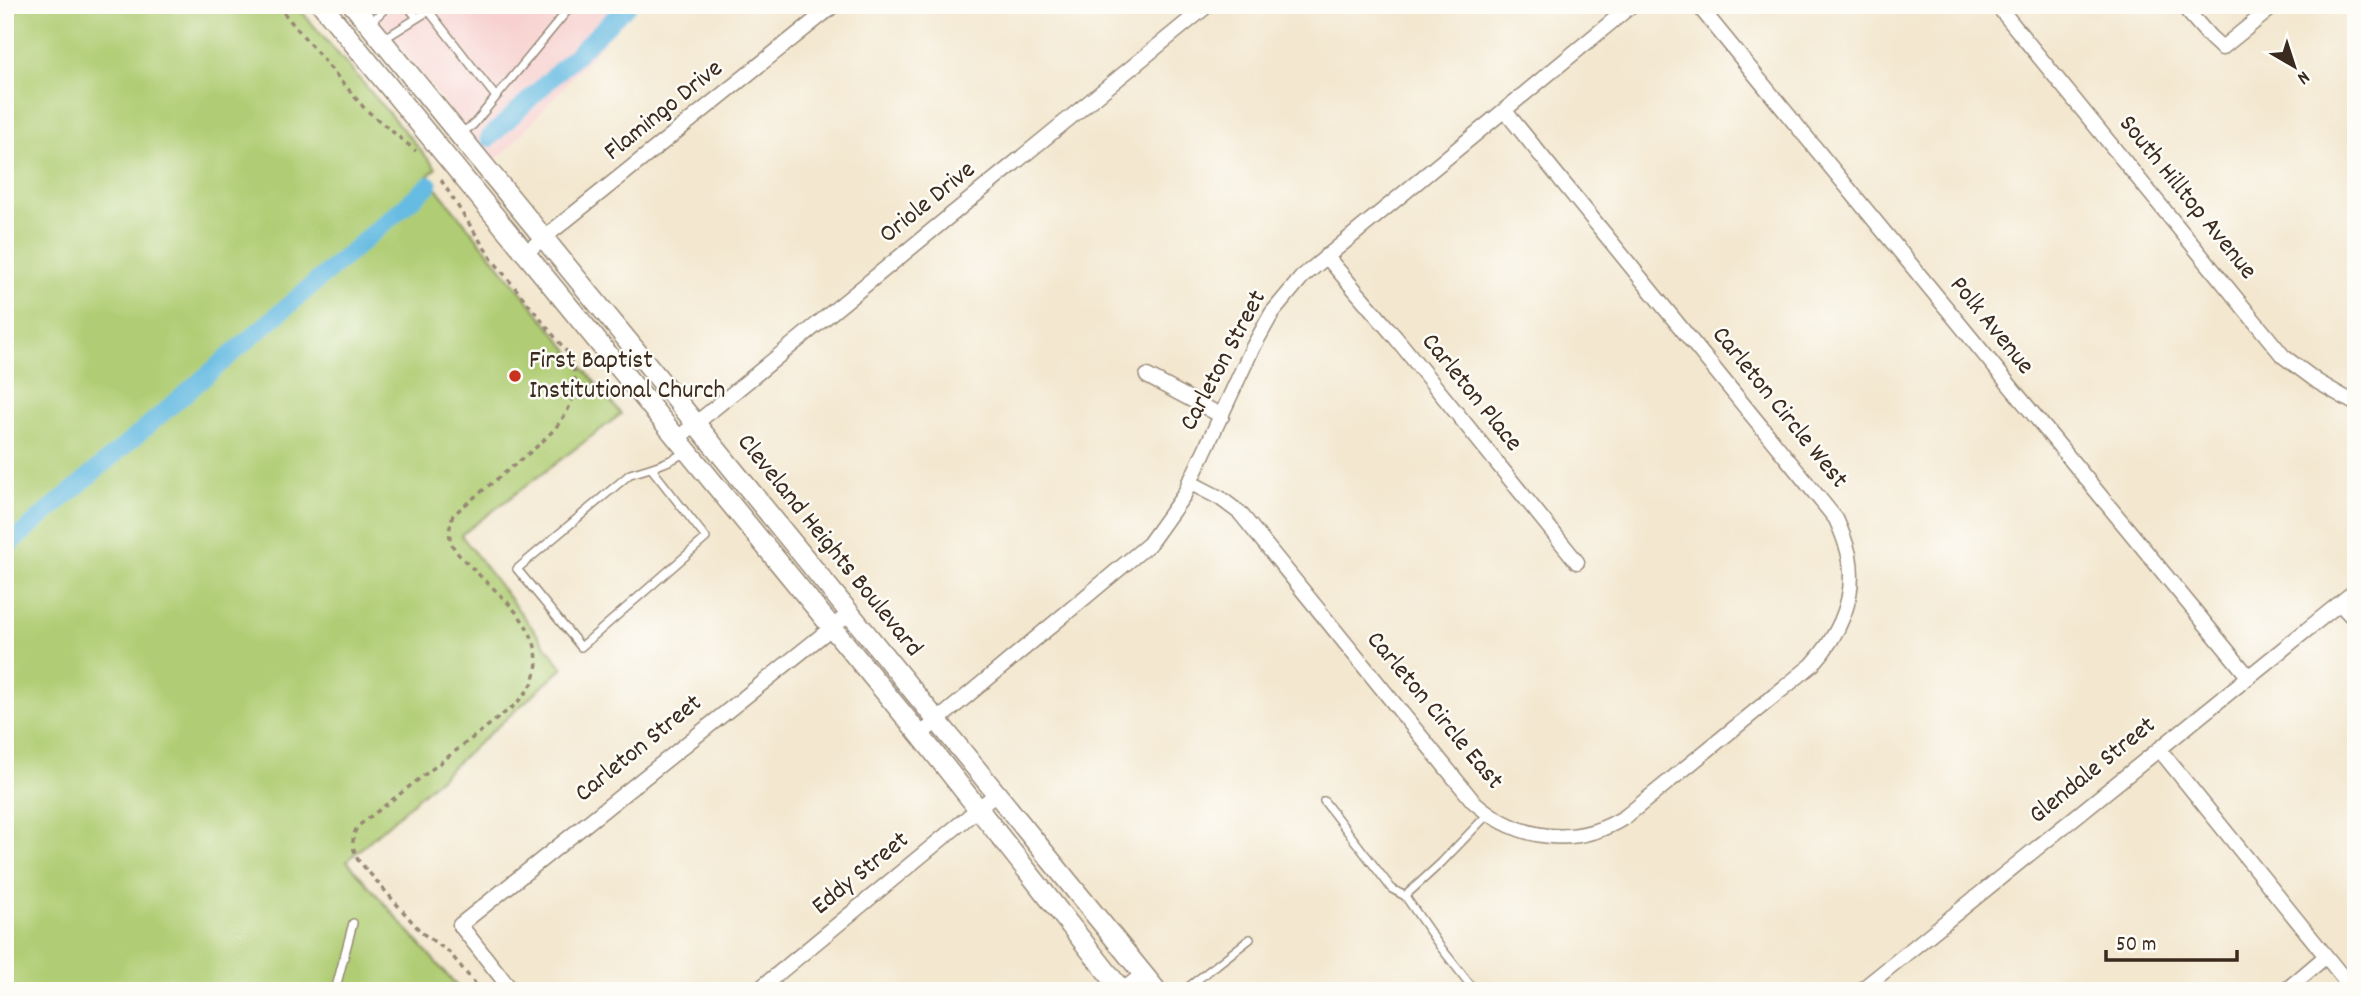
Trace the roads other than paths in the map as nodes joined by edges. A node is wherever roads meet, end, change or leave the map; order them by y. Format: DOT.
graph roads {
  1 [pos="322,5"];
  2 [pos="353,5"];
  3 [pos="389,5"];
  4 [pos="407,5"];
  5 [pos="438,5"];
  6 [pos="572,5"];
  7 [pos="834,5"];
  8 [pos="1208,5"];
  9 [pos="1632,5"];
  10 [pos="1698,5"];
  11 [pos="1997,5"];
  12 [pos="2182,5"];
  13 [pos="2275,5"];
  14 [pos="428,10"];
  15 [pos="416,17"];
  16 [pos="369,25"];
  17 [pos="382,40"];
  18 [pos="363,55"];
  19 [pos="496,97"];
  20 [pos="1504,111"];
  21 [pos="458,135"];
  22 [pos="440,149"];
  23 [pos="544,239"];
  24 [pos="524,253"];
  25 [pos="1326,256"];
  26 [pos="1147,376"];
  27 [pos="2356,404"];
  28 [pos="1222,416"];
  29 [pos="696,424"];
  30 [pos="683,444"];
  31 [pos="651,468"];
  32 [pos="1189,482"];
  33 [pos="1577,562"];
  34 [pos="2356,590"];
  35 [pos="2340,604"];
  36 [pos="850,613"];
  37 [pos="2356,621"];
  38 [pos="830,627"];
  39 [pos="2248,676"];
  40 [pos="937,720"];
  41 [pos="920,735"];
  42 [pos="1717,741"];
  43 [pos="2159,749"];
  44 [pos="996,793"];
  45 [pos="1324,801"];
  46 [pos="978,810"];
  47 [pos="1488,814"];
  48 [pos="1405,896"];
  49 [pos="353,923"];
  50 [pos="1250,939"];
  51 [pos="2325,957"];
  52 [pos="1143,974"];
  53 [pos="335,991"];
  54 [pos="512,991"];
  55 [pos="757,991"];
  56 [pos="1122,991"];
  57 [pos="1157,991"];
  58 [pos="1183,991"];
  59 [pos="1475,991"];
  60 [pos="1860,991"];
  61 [pos="2285,991"];
  62 [pos="2354,991"];
  1 -- 18 [label="street, Cleveland Heights Boulevard"];
  2 -- 16 [label="street, Cleveland Heights Boulevard"];
  3 -- 16 [label="lane"];
  4 -- 15 [label="lane"];
  5 -- 14 [label="lane"];
  6 -- 19 [label="lane"];
  7 -- 23 [label="street, Flamingo Drive"];
  8 -- 29 [label="street, Oriole Drive"];
  9 -- 20 [label="street, Carleton Street"];
  10 -- 39 [label="street, Polk Avenue"];
  11 -- 27 [label="street, South Hilltop Avenue"];
  12 -- 13 [label="street"];
  14 -- 15 [label="lane"];
  14 -- 19 [label="lane"];
  15 -- 17 [label="lane"];
  16 -- 17 [label="street, Cleveland Heights Boulevard"];
  17 -- 18 [label="street"];
  17 -- 21 [label="street, Cleveland Heights Boulevard"];
  18 -- 22 [label="street, Cleveland Heights Boulevard"];
  19 -- 21 [label="lane"];
  20 -- 25 [label="street, Carleton Street"];
  20 -- 42 [label="street, Carleton Circle West"];
  21 -- 22 [label="street"];
  21 -- 23 [label="street, Cleveland Heights Boulevard"];
  22 -- 24 [label="street, Cleveland Heights Boulevard"];
  23 -- 24 [label="street, Flamingo Drive"];
  23 -- 29 [label="street, Cleveland Heights Boulevard"];
  24 -- 30 [label="street, Cleveland Heights Boulevard"];
  25 -- 28 [label="street, Carleton Street"];
  25 -- 33 [label="street, Carleton Place"];
  26 -- 28 [label="street"];
  28 -- 32 [label="street, Carleton Street"];
  29 -- 30 [label="street, Oriole Drive"];
  29 -- 36 [label="street, Cleveland Heights Boulevard"];
  30 -- 31 [label="lane"];
  30 -- 38 [label="street, Cleveland Heights Boulevard"];
  31 -- 31 [label="lane"];
  32 -- 40 [label="street, Carleton Street"];
  32 -- 47 [label="street, Carleton Circle East"];
  34 -- 35 [label="street, Glendale Street"];
  35 -- 37 [label="street"];
  35 -- 39 [label="street, Glendale Street"];
  36 -- 38 [label="street, Carleton Street"];
  36 -- 40 [label="street, Cleveland Heights Boulevard"];
  38 -- 41 [label="street, Cleveland Heights Boulevard"];
  38 -- 54 [label="street, Carleton Street"];
  39 -- 43 [label="street, Glendale Street"];
  40 -- 41 [label="street, Carleton Street"];
  40 -- 44 [label="street, Cleveland Heights Boulevard"];
  41 -- 46 [label="street, Cleveland Heights Boulevard"];
  42 -- 47 [label="street, Carleton Circle East"];
  43 -- 51 [label="street"];
  43 -- 60 [label="street, Glendale Street"];
  44 -- 46 [label="street, Eddy Street"];
  44 -- 52 [label="street, Cleveland Heights Boulevard"];
  45 -- 48 [label="lane"];
  46 -- 55 [label="street, Eddy Street"];
  46 -- 56 [label="street, Cleveland Heights Boulevard"];
  47 -- 48 [label="lane"];
  48 -- 59 [label="lane"];
  49 -- 53 [label="lane"];
  50 -- 58 [label="lane"];
  51 -- 61 [label="street"];
  51 -- 62 [label="street"];
  52 -- 56 [label="street"];
  52 -- 57 [label="street, Cleveland Heights Boulevard"];
}
